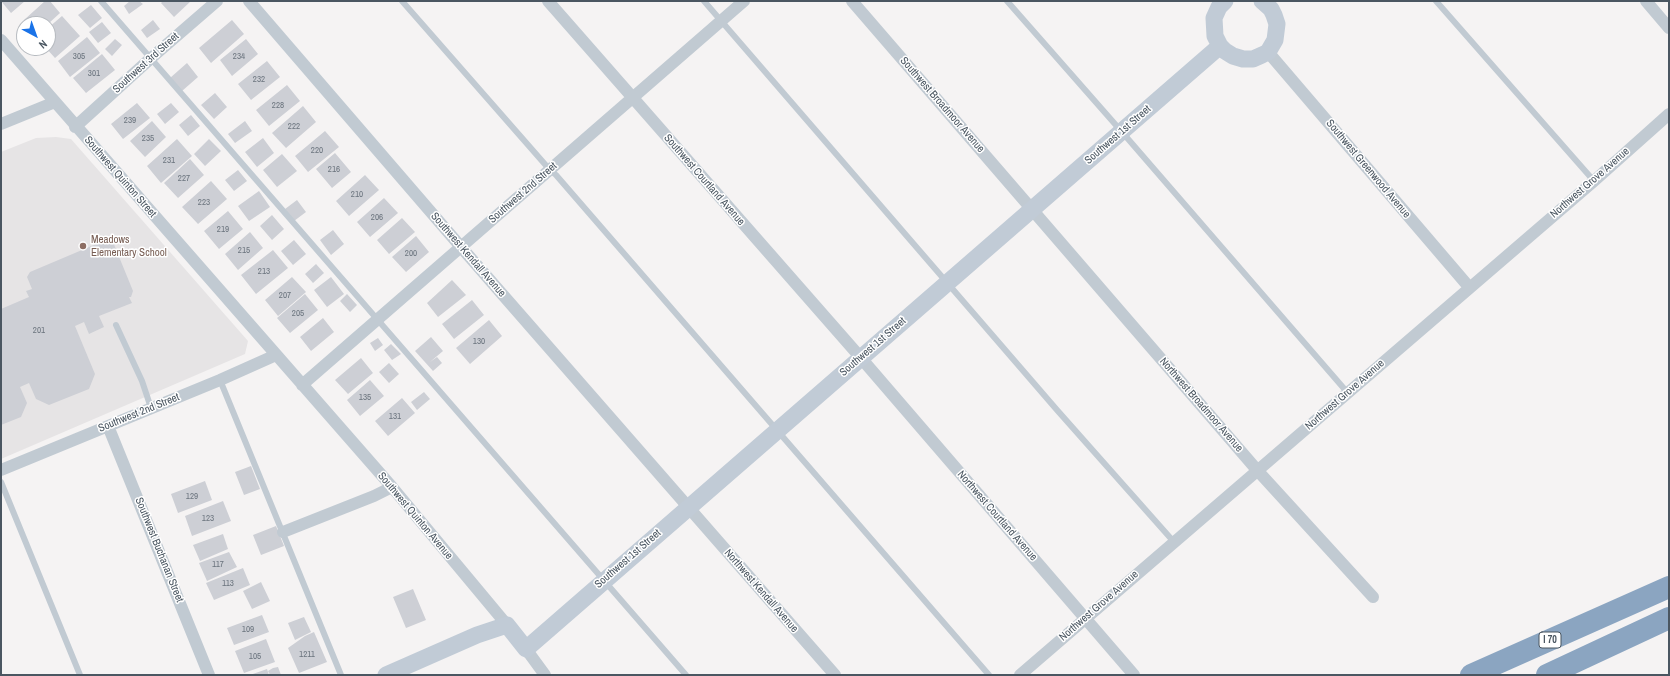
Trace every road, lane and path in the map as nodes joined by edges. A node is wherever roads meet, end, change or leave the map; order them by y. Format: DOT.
graph roads {
  1 [pos="101,1"];
  2 [pos="218,1"];
  3 [pos="250,1"];
  4 [pos="402,1"];
  5 [pos="548,1"];
  6 [pos="704,1"];
  7 [pos="744,1"];
  8 [pos="852,1"];
  9 [pos="1006,1"];
  10 [pos="1436,1"];
  11 [pos="1646,1"];
  12 [pos="1223,2"];
  13 [pos="1266,2"];
  14 [pos="722,21"];
  15 [pos="1669,28"];
  16 [pos="1,40"];
  17 [pos="1220,46"];
  18 [pos="1268,52"];
  19 [pos="150,58"];
  20 [pos="632,99"];
  21 [pos="55,102"];
  22 [pos="1669,114"];
  23 [pos="1,124"];
  24 [pos="75,127"];
  25 [pos="1122,132"];
  26 [pos="550,170"];
  27 [pos="1594,180"];
  28 [pos="1032,210"];
  29 [pos="461,246"];
  30 [pos="948,282"];
  31 [pos="1469,287"];
  32 [pos="378,320"];
  33 [pos="116,325"];
  34 [pos="276,355"];
  35 [pos="861,358"];
  36 [pos="220,380"];
  37 [pos="302,385"];
  38 [pos="1347,392"];
  39 [pos="151,408"];
  40 [pos="108,426"];
  41 [pos="777,430"];
  42 [pos="1,470"];
  43 [pos="1257,470"];
  44 [pos="1,482"];
  45 [pos="392,487"];
  46 [pos="688,507"];
  47 [pos="283,532"];
  48 [pos="1174,542"];
  49 [pos="603,581"];
  50 [pos="1669,587"];
  51 [pos="1373,597"];
  52 [pos="1669,618"];
  53 [pos="1085,619"];
  54 [pos="507,624"];
  55 [pos="526,648"];
  56 [pos="80,675"];
  57 [pos="210,675"];
  58 [pos="341,675"];
  59 [pos="386,675"];
  60 [pos="544,675"];
  61 [pos="686,675"];
  62 [pos="835,675"];
  63 [pos="989,675"];
  64 [pos="1020,675"];
  65 [pos="1134,675"];
  66 [pos="1471,675"];
  67 [pos="1547,675"];
  1 -- 19 [label="lane"];
  2 -- 19 [label="street, Southwest 3rd Street"];
  3 -- 29 [label="street, Southwest Kendall Avenue"];
  4 -- 26 [label="lane"];
  5 -- 20 [label="street, Southwest Courtland Avenue"];
  6 -- 14 [label="lane"];
  7 -- 14 [label="street, Southwest 2nd Street"];
  8 -- 28 [label="street, Southwest Broadmoor Avenue"];
  9 -- 25 [label="lane"];
  10 -- 27 [label="lane"];
  11 -- 15 [label="street"];
  12 -- 17 [label="street"];
  13 -- 18 [label="street"];
  14 -- 20 [label="street, Southwest 2nd Street"];
  14 -- 30 [label="lane"];
  16 -- 21 [label="street, Southwest Quinton Street"];
  17 -- 18 [label="street"];
  17 -- 25 [label="street, Southwest 1st Street"];
  18 -- 31 [label="street, Southwest Greenwood Avenue"];
  19 -- 24 [label="street, Southwest 3rd Street"];
  19 -- 32 [label="lane"];
  20 -- 26 [label="street, Southwest 2nd Street"];
  20 -- 35 [label="street, Southwest Courtland Avenue"];
  21 -- 23 [label="street"];
  21 -- 24 [label="street, Southwest Quinton Street"];
  22 -- 27 [label="street, Northwest Grove Avenue"];
  24 -- 34 [label="street, Southwest Quinton Street"];
  25 -- 28 [label="street, Southwest 1st Street"];
  25 -- 38 [label="lane"];
  26 -- 29 [label="street, Southwest 2nd Street"];
  26 -- 41 [label="lane"];
  27 -- 31 [label="street, Northwest Grove Avenue"];
  28 -- 30 [label="street, Southwest 1st Street"];
  28 -- 43 [label="street, Northwest Broadmoor Avenue"];
  29 -- 32 [label="street, Southwest 2nd Street"];
  29 -- 46 [label="street, Southwest Kendall Avenue"];
  30 -- 35 [label="street, Southwest 1st Street"];
  30 -- 48 [label="lane"];
  31 -- 38 [label="street, Northwest Grove Avenue"];
  32 -- 37 [label="street, Southwest 2nd Street"];
  32 -- 49 [label="lane"];
  33 -- 39 [label="lane"];
  34 -- 36 [label="street, Southwest 2nd Street"];
  34 -- 37 [label="street, Southwest Quinton Street"];
  35 -- 41 [label="street, Southwest 1st Street"];
  35 -- 53 [label="street, Northwest Courtland Avenue"];
  36 -- 39 [label="street, Southwest 2nd Street"];
  36 -- 47 [label="lane"];
  37 -- 45 [label="street, Southwest Quinton Avenue"];
  38 -- 43 [label="street, Northwest Grove Avenue"];
  39 -- 40 [label="street, Southwest 2nd Street"];
  40 -- 42 [label="street, Southwest 2nd Street"];
  40 -- 57 [label="street, Southwest Buchanan Street"];
  41 -- 46 [label="street, Southwest 1st Street"];
  41 -- 63 [label="lane"];
  43 -- 48 [label="street, Northwest Grove Avenue"];
  43 -- 51 [label="street, Northwest Broadmoor Avenue"];
  44 -- 56 [label="lane"];
  45 -- 47 [label="street"];
  45 -- 54 [label="street, Southwest Quinton Avenue"];
  46 -- 49 [label="street, Southwest 1st Street"];
  46 -- 62 [label="street, Northwest Kendall Avenue"];
  47 -- 58 [label="lane"];
  48 -- 53 [label="street, Northwest Grove Avenue"];
  49 -- 55 [label="street, Southwest 1st Street"];
  49 -- 61 [label="lane"];
  50 -- 66 [label="highway, I 70"];
  52 -- 67 [label="highway"];
  53 -- 64 [label="street, Northwest Grove Avenue"];
  53 -- 65 [label="street, Northwest Courtland Avenue"];
  54 -- 55 [label="street, Southwest Quinton Avenue"];
  54 -- 59 [label="street"];
  55 -- 60 [label="street"];
}
